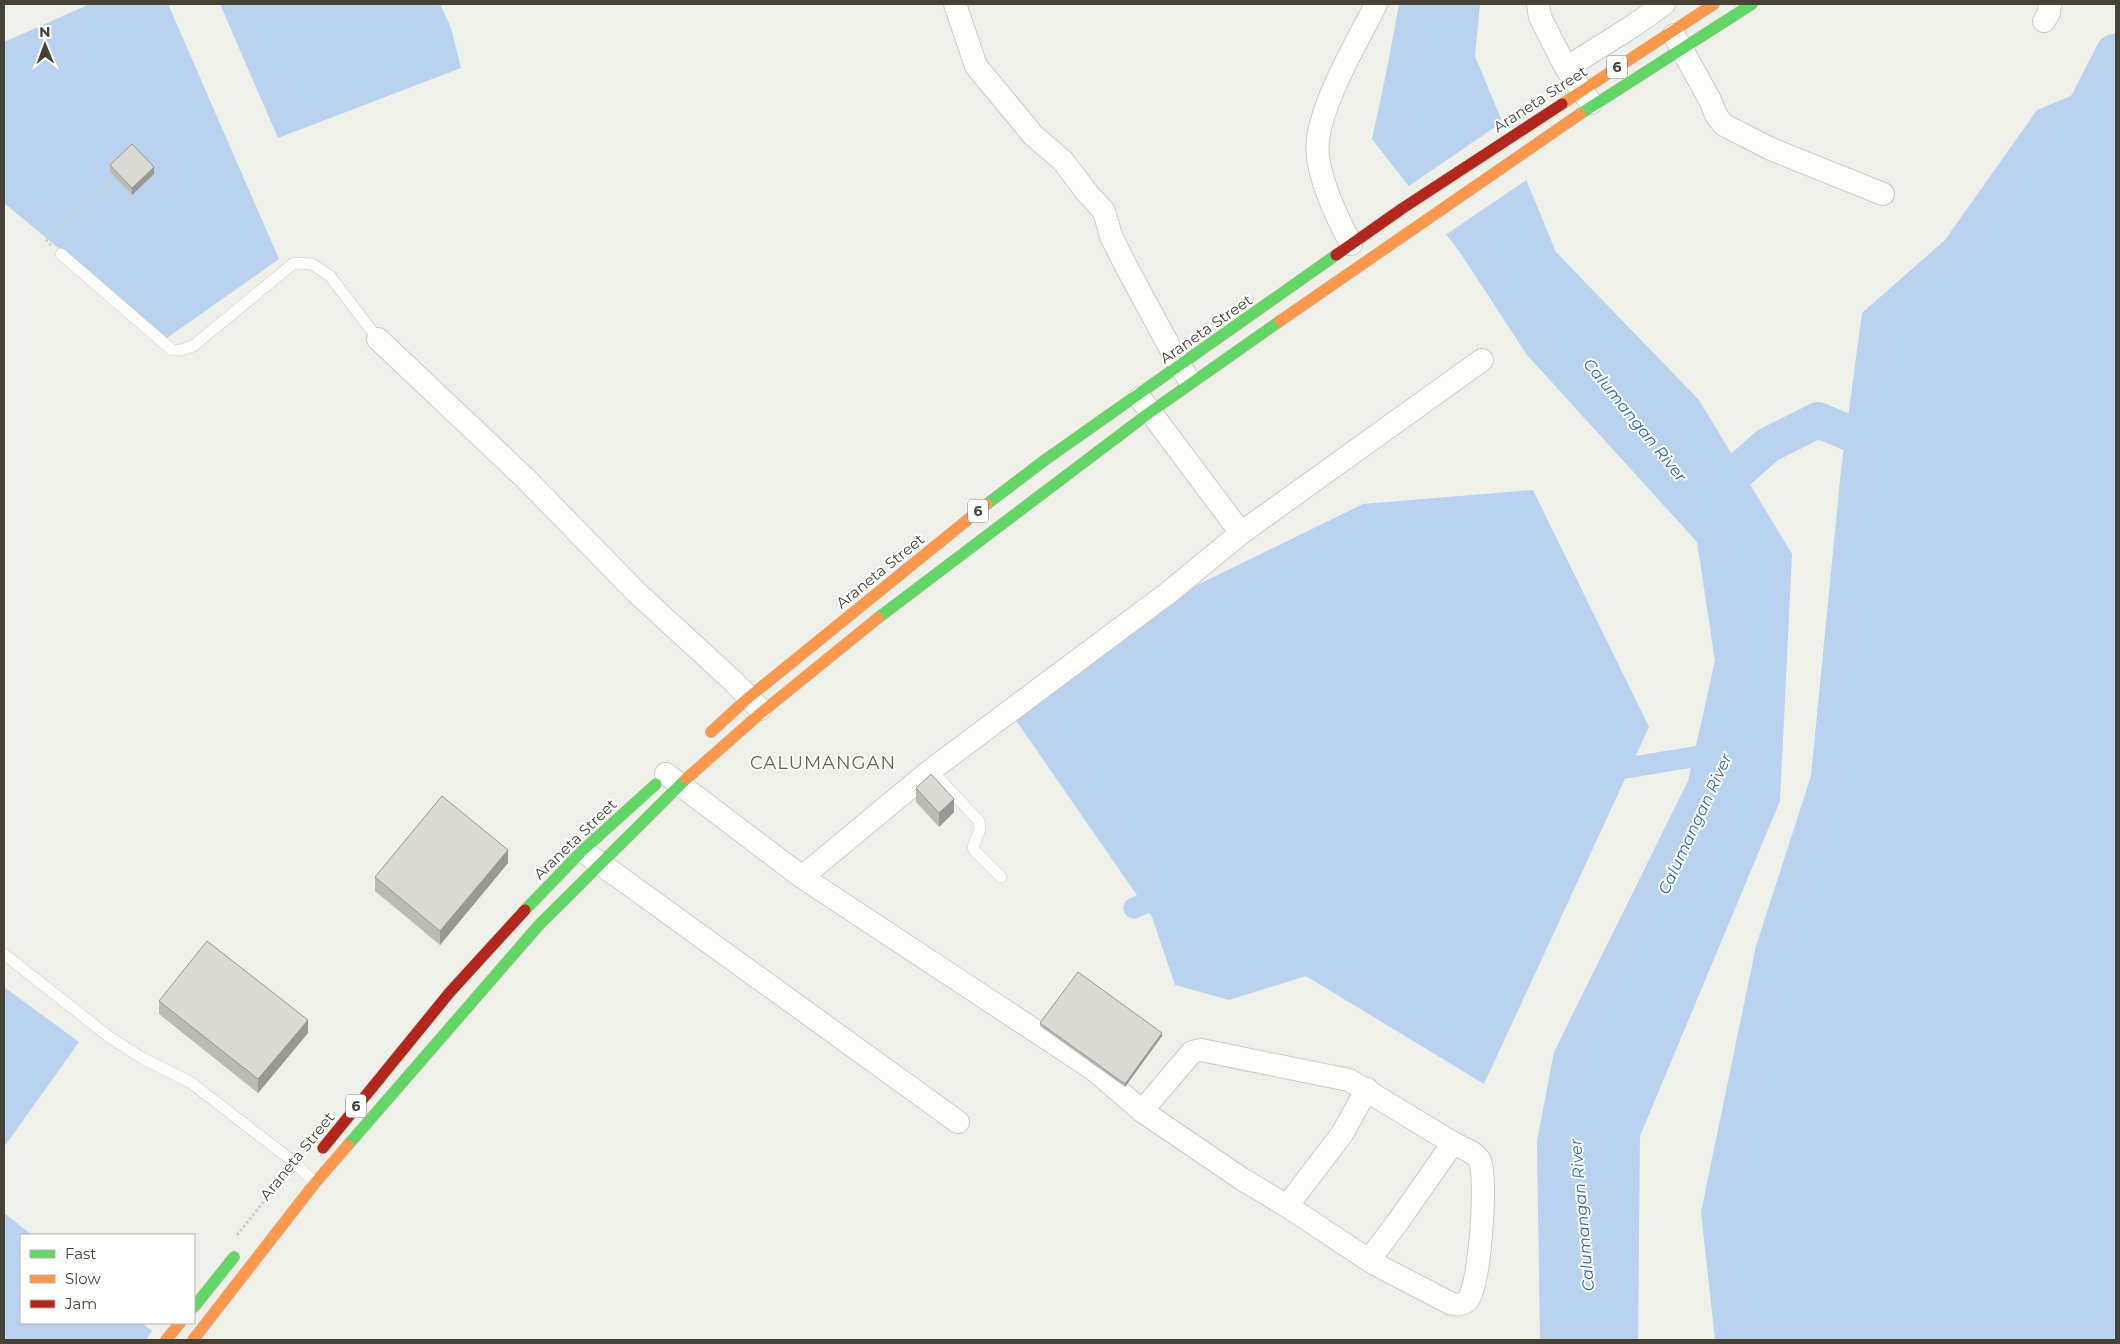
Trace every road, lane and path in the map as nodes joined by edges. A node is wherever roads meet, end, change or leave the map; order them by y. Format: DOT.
graph roads {
  1 [pos="955,4"];
  2 [pos="1376,4"];
  3 [pos="1538,4"];
  4 [pos="1664,4"];
  5 [pos="1714,4"];
  6 [pos="1752,4"];
  7 [pos="1677,41"];
  8 [pos="1566,68"];
  9 [pos="1587,98"];
  10 [pos="113,180"];
  11 [pos="1883,194"];
  12 [pos="45,239"];
  13 [pos="1351,244"];
  14 [pos="61,254"];
  15 [pos="378,339"];
  16 [pos="1482,360"];
  17 [pos="1186,375"];
  18 [pos="1145,403"];
  19 [pos="1241,533"];
  20 [pos="746,695"];
  21 [pos="700,742"];
  22 [pos="931,770"];
  23 [pos="673,775"];
  24 [pos="582,850"];
  25 [pos="601,863"];
  26 [pos="802,877"];
  27 [pos="1001,877"];
  28 [pos="4,954"];
  29 [pos="1368,1090"];
  30 [pos="1142,1111"];
  31 [pos="958,1122"];
  32 [pos="1453,1143"];
  33 [pos="307,1168"];
  34 [pos="316,1183"];
  35 [pos="1287,1206"];
  36 [pos="243,1247"];
  37 [pos="1369,1260"];
  38 [pos="195,1306"];
  39 [pos="179,1324"];
  40 [pos="166,1340"];
  41 [pos="193,1340"];
  1 -- 17 [label="street"];
  2 -- 13 [label="street"];
  3 -- 8 [label="street"];
  4 -- 8 [label="street"];
  5 -- 7 [label="highway, Araneta Street / 6"];
  6 -- 7 [label="highway"];
  7 -- 9 [label="highway, Araneta Street / 6"];
  7 -- 9 [label="highway"];
  7 -- 11 [label="street"];
  8 -- 9 [label="street"];
  9 -- 13 [label="highway, Araneta Street / 6"];
  9 -- 17 [label="highway"];
  10 -- 12 [label="path"];
  13 -- 17 [label="highway, Araneta Street / 6"];
  14 -- 15 [label="lane"];
  15 -- 20 [label="street"];
  16 -- 19 [label="street"];
  17 -- 18 [label="highway"];
  17 -- 18 [label="highway, Araneta Street / 6"];
  18 -- 19 [label="street"];
  18 -- 20 [label="highway"];
  18 -- 20 [label="highway, Araneta Street / 6"];
  19 -- 22 [label="street"];
  20 -- 21 [label="highway, Araneta Street / 6"];
  20 -- 23 [label="highway"];
  22 -- 26 [label="street"];
  22 -- 27 [label="lane"];
  23 -- 24 [label="highway, Araneta Street / 6"];
  23 -- 25 [label="highway"];
  23 -- 26 [label="street"];
  24 -- 25 [label="street"];
  24 -- 33 [label="highway, Araneta Street / 6"];
  25 -- 31 [label="street"];
  25 -- 34 [label="highway"];
  26 -- 30 [label="street"];
  28 -- 33 [label="lane"];
  29 -- 30 [label="street"];
  29 -- 32 [label="street"];
  29 -- 35 [label="street"];
  30 -- 35 [label="street"];
  32 -- 37 [label="street"];
  32 -- 37 [label="street"];
  33 -- 34 [label="lane"];
  34 -- 41 [label="highway"];
  35 -- 37 [label="street"];
  36 -- 38 [label="highway"];
  39 -- 40 [label="highway"];
}
